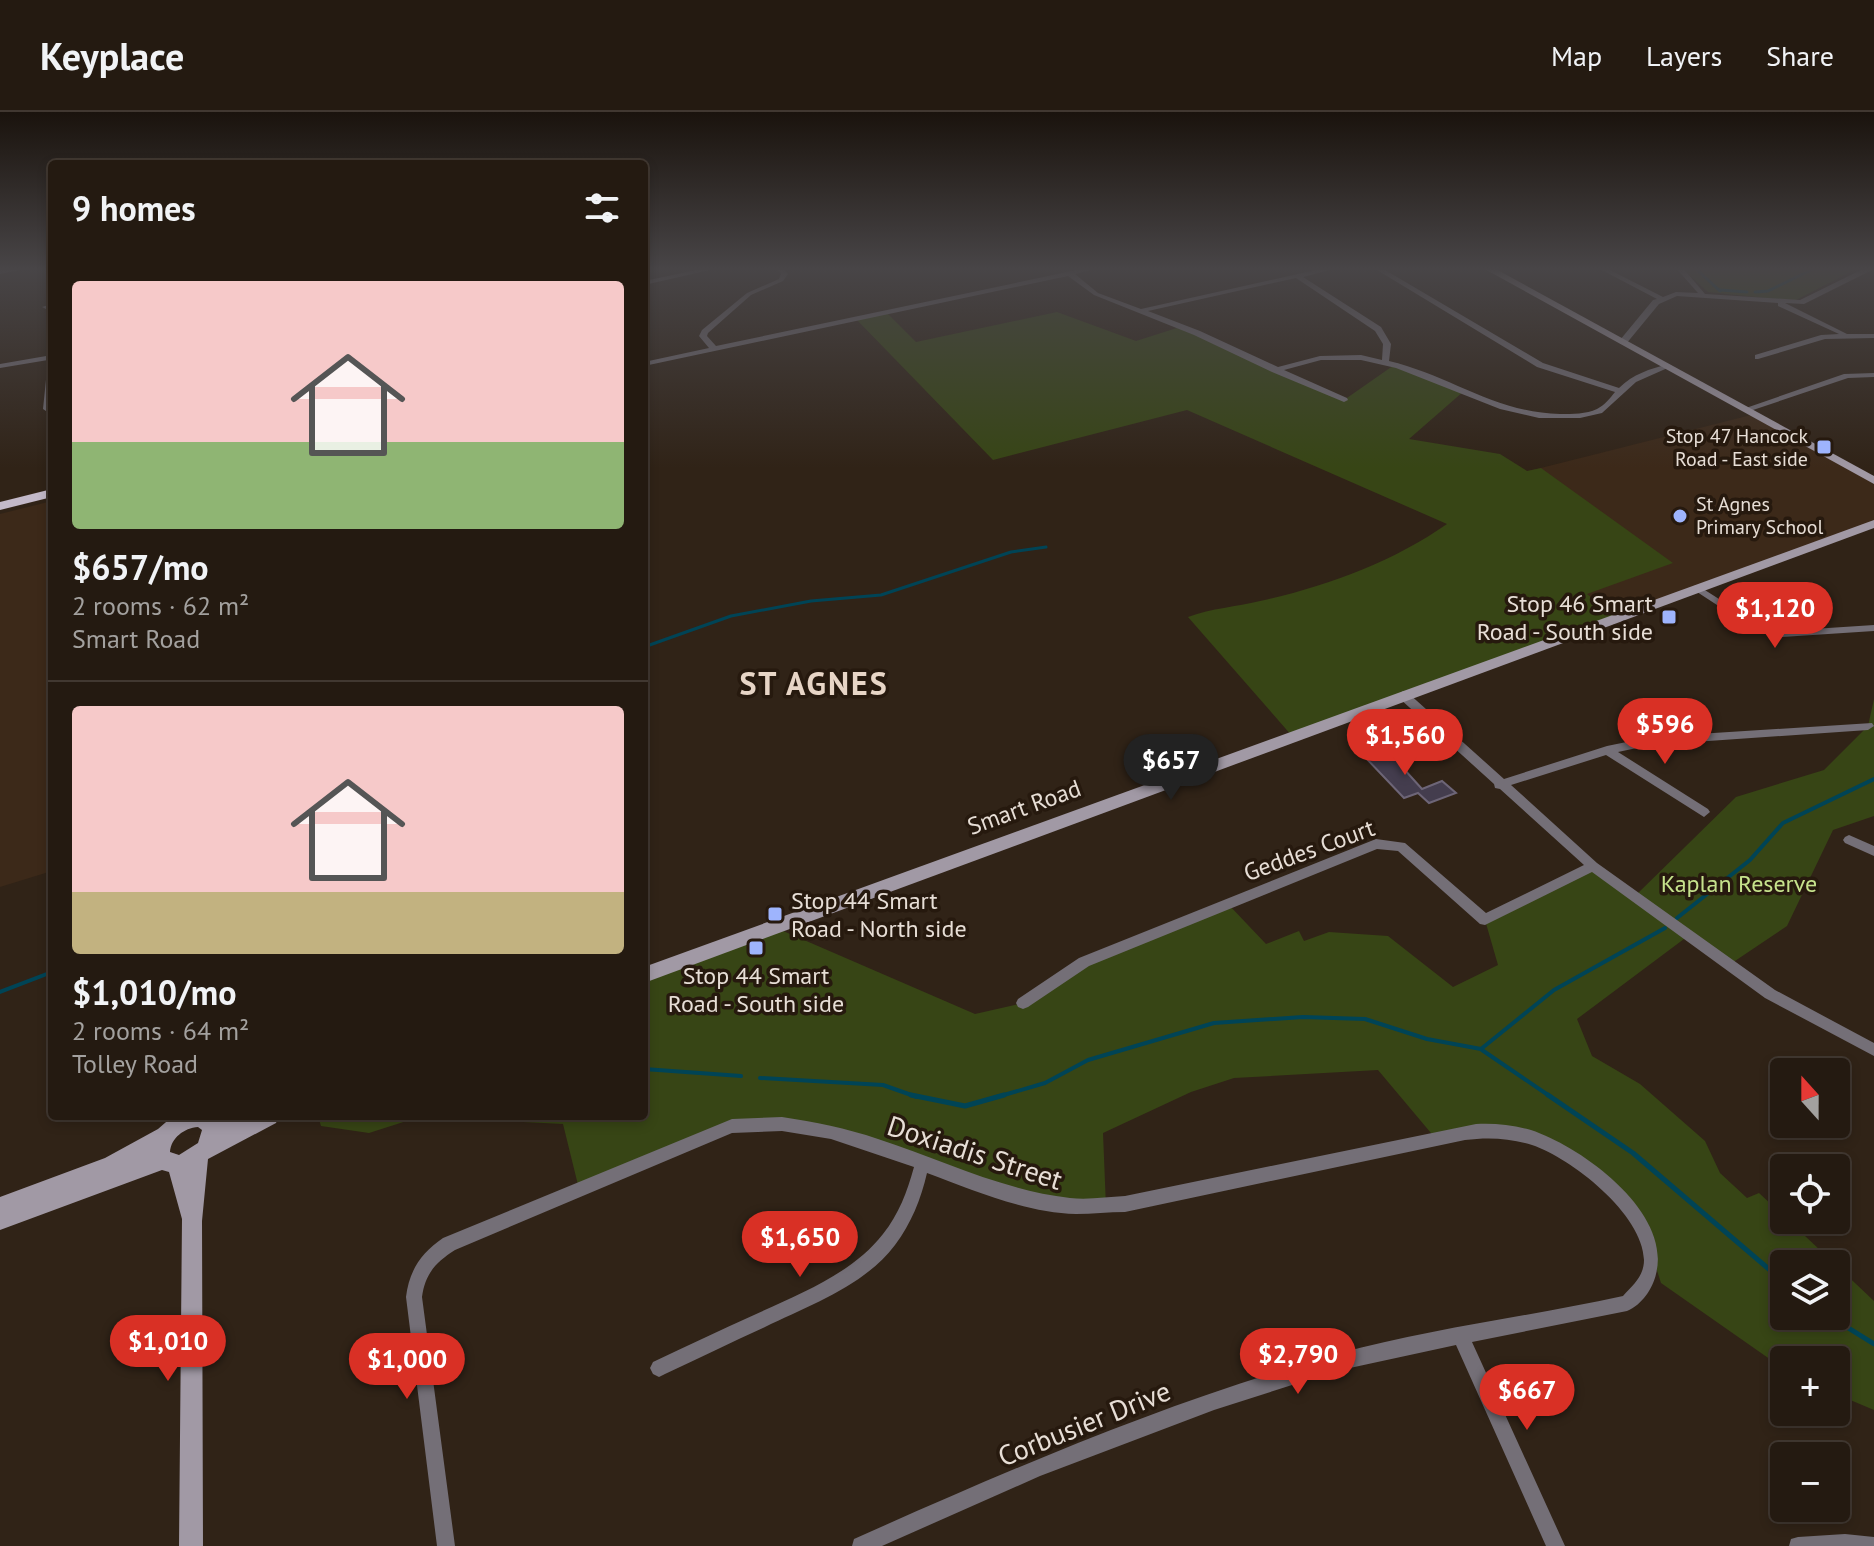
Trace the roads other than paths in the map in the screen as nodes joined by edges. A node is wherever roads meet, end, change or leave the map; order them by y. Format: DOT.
graph roads {
  1 [pos="704,334"];
  2 [pos="780,334"];
  3 [pos="1199,334"];
  4 [pos="1382,334"];
  5 [pos="1488,334"];
  6 [pos="1608,334"];
  7 [pos="1630,334"];
  8 [pos="1847,335"];
  9 [pos="1874,336"];
  10 [pos="1623,342"];
  11 [pos="713,348"];
  12 [pos="1758,357"];
  13 [pos="48,358"];
  14 [pos="1385,361"];
  15 [pos="648,363"];
  16 [pos="0,366"];
  17 [pos="1668,366"];
  18 [pos="1275,370"];
  19 [pos="1874,375"];
  20 [pos="1621,391"];
  21 [pos="1344,400"];
  22 [pos="1747,409"];
  23 [pos="1872,479"];
  24 [pos="48,485"];
  25 [pos="48,494"];
  26 [pos="0,496"];
  27 [pos="0,506"];
  28 [pos="1874,524"];
  29 [pos="1697,588"];
  30 [pos="1874,628"];
  31 [pos="1403,695"];
  32 [pos="1868,726"];
  33 [pos="1607,750"];
  34 [pos="1499,785"];
  35 [pos="1704,812"];
  36 [pos="1849,840"];
  37 [pos="1874,851"];
  38 [pos="1593,866"];
  39 [pos="648,974"];
  40 [pos="1023,1003"];
  41 [pos="1874,1050"];
  42 [pos="207,1120"];
  43 [pos="262,1120"];
  44 [pos="169,1128"];
  45 [pos="202,1153"];
  46 [pos="169,1163"];
  47 [pos="922,1164"];
  48 [pos="0,1207"];
  49 [pos="0,1220"];
  50 [pos="192,1221"];
  51 [pos="1644,1230"];
  52 [pos="1460,1335"];
  53 [pos="659,1368"];
  54 [pos="191,1546"];
  55 [pos="446,1546"];
  56 [pos="861,1546"];
  57 [pos="1556,1546"];
  58 [pos="1798,1546"];
  59 [pos="1873,1546"];
  1 -- 11 [label="street"];
  2 -- 11 [label="street"];
  3 -- 18 [label="street"];
  4 -- 14 [label="street"];
  5 -- 20 [label="street"];
  6 -- 10 [label="main road"];
  7 -- 10 [label="street"];
  8 -- 9 [label="street"];
  8 -- 12 [label="street"];
  10 -- 17 [label="main road"];
  11 -- 15 [label="street"];
  13 -- 16 [label="street"];
  14 -- 18 [label="street"];
  14 -- 20 [label="street"];
  17 -- 20 [label="street"];
  17 -- 22 [label="main road"];
  18 -- 21 [label="street"];
  19 -- 22 [label="street"];
  22 -- 23 [label="main road"];
  24 -- 26 [label="main road"];
  25 -- 27 [label="main road"];
  28 -- 29 [label="main road, Smart Road"];
  29 -- 30 [label="street"];
  29 -- 31 [label="main road, Smart Road"];
  31 -- 34 [label="street"];
  31 -- 39 [label="main road, Smart Road"];
  32 -- 33 [label="street"];
  33 -- 34 [label="street"];
  33 -- 35 [label="street"];
  34 -- 38 [label="street"];
  36 -- 37 [label="street"];
  38 -- 40 [label="street, Geddes Court"];
  38 -- 41 [label="street"];
  42 -- 45 [label="main road"];
  43 -- 45 [label="main road"];
  44 -- 46 [label="main road"];
  44 -- 48 [label="main road"];
  45 -- 46 [label="main road"];
  45 -- 50 [label="main road"];
  46 -- 49 [label="main road"];
  46 -- 50 [label="main road"];
  47 -- 51 [label="street, Doxiadis Street"];
  47 -- 53 [label="street"];
  47 -- 55 [label="street, Doxiadis Street"];
  50 -- 54 [label="main road"];
  51 -- 52 [label="street, Corbusier Drive"];
  52 -- 56 [label="street, Corbusier Drive"];
  52 -- 57 [label="street"];
  58 -- 59 [label="street"];
}
